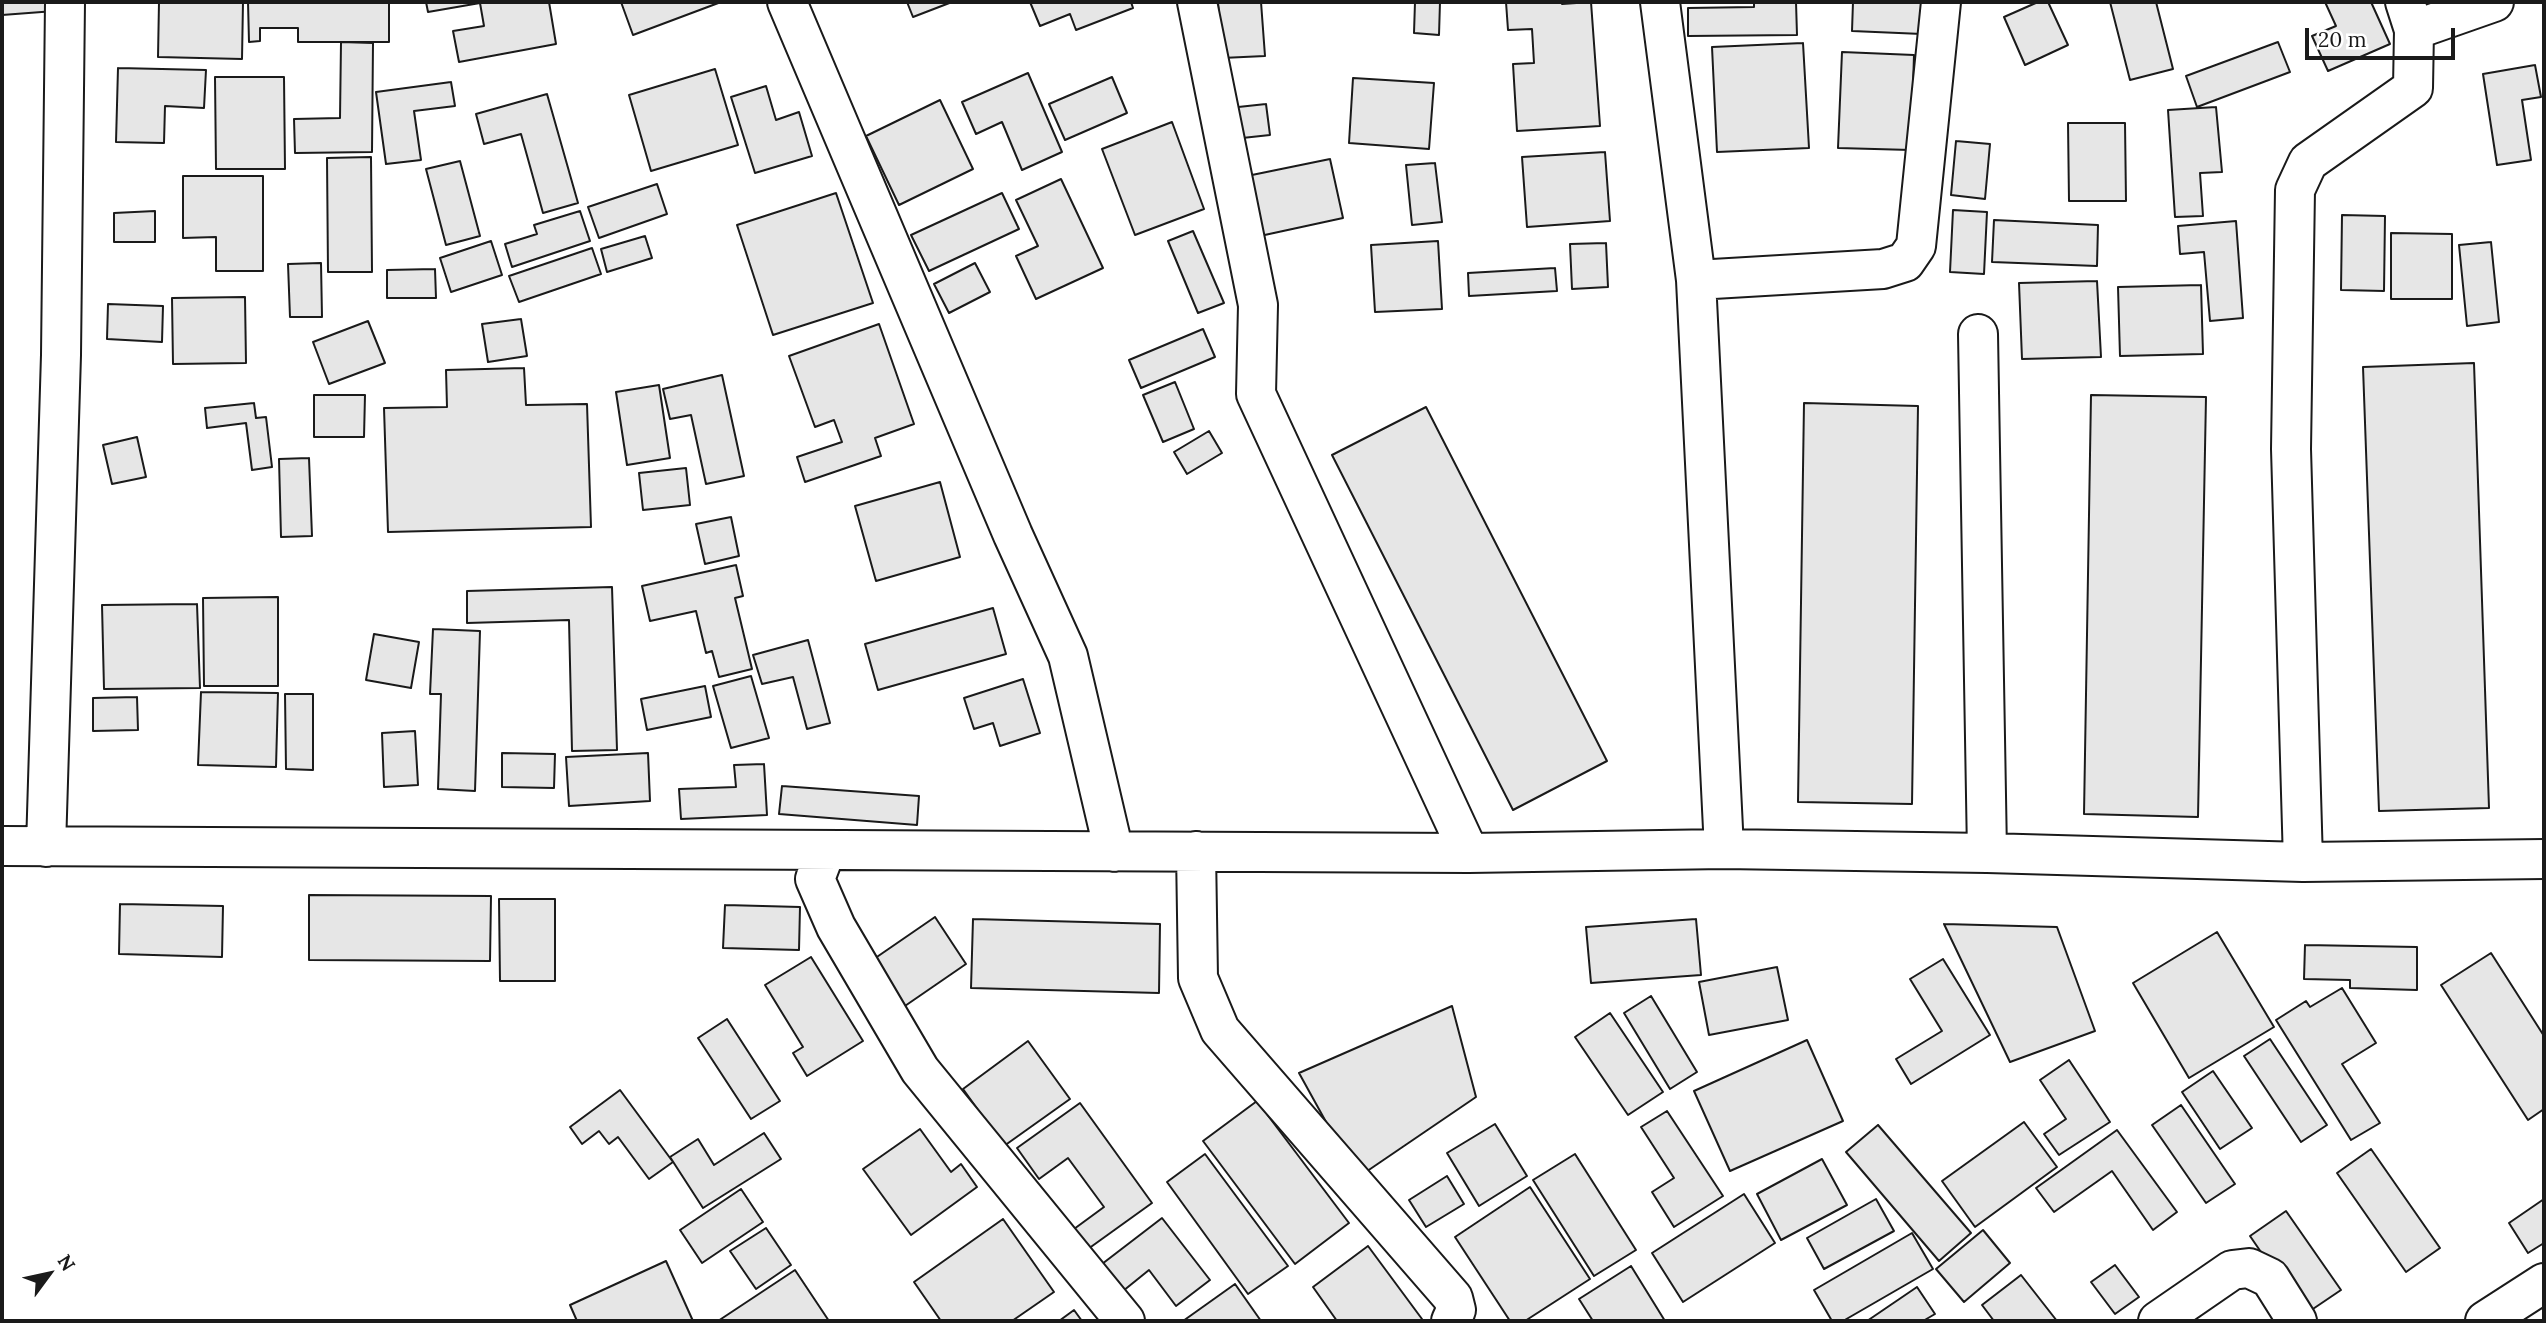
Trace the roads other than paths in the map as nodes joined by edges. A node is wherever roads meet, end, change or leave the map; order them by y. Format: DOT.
graph roads {
  1 [pos="65,2"];
  2 [pos="787,2"];
  3 [pos="1197,2"];
  4 [pos="1660,2"];
  5 [pos="1941,2"];
  6 [pos="2494,2"];
  7 [pos="2410,16"];
  8 [pos="1696,281"];
  9 [pos="1978,334"];
  10 [pos="2,846"];
  11 [pos="46,847"];
  12 [pos="1724,849"];
  13 [pos="826,850"];
  14 [pos="1196,851"];
  15 [pos="1114,852"];
  16 [pos="1469,853"];
  17 [pos="1987,853"];
  18 [pos="2544,859"];
  19 [pos="2303,862"];
  20 [pos="2544,1283"];
  21 [pos="1125,1321"];
  22 [pos="1451,1321"];
  23 [pos="2158,1321"];
  24 [pos="2297,1321"];
  25 [pos="2486,1321"];
  1 -- 11 [label="street"];
  2 -- 15 [label="street"];
  3 -- 16 [label="street"];
  4 -- 8 [label="street"];
  5 -- 8 [label="street"];
  6 -- 7 [label="street"];
  7 -- 19 [label="street"];
  8 -- 12 [label="street"];
  9 -- 17 [label="street"];
  10 -- 11 [label="street"];
  11 -- 13 [label="street"];
  12 -- 16 [label="street"];
  12 -- 17 [label="street"];
  13 -- 15 [label="street"];
  13 -- 21 [label="street"];
  14 -- 15 [label="street"];
  14 -- 16 [label="street"];
  14 -- 22 [label="street"];
  17 -- 19 [label="street"];
  18 -- 19 [label="street"];
  20 -- 25 [label="street"];
  23 -- 24 [label="street"];
}
